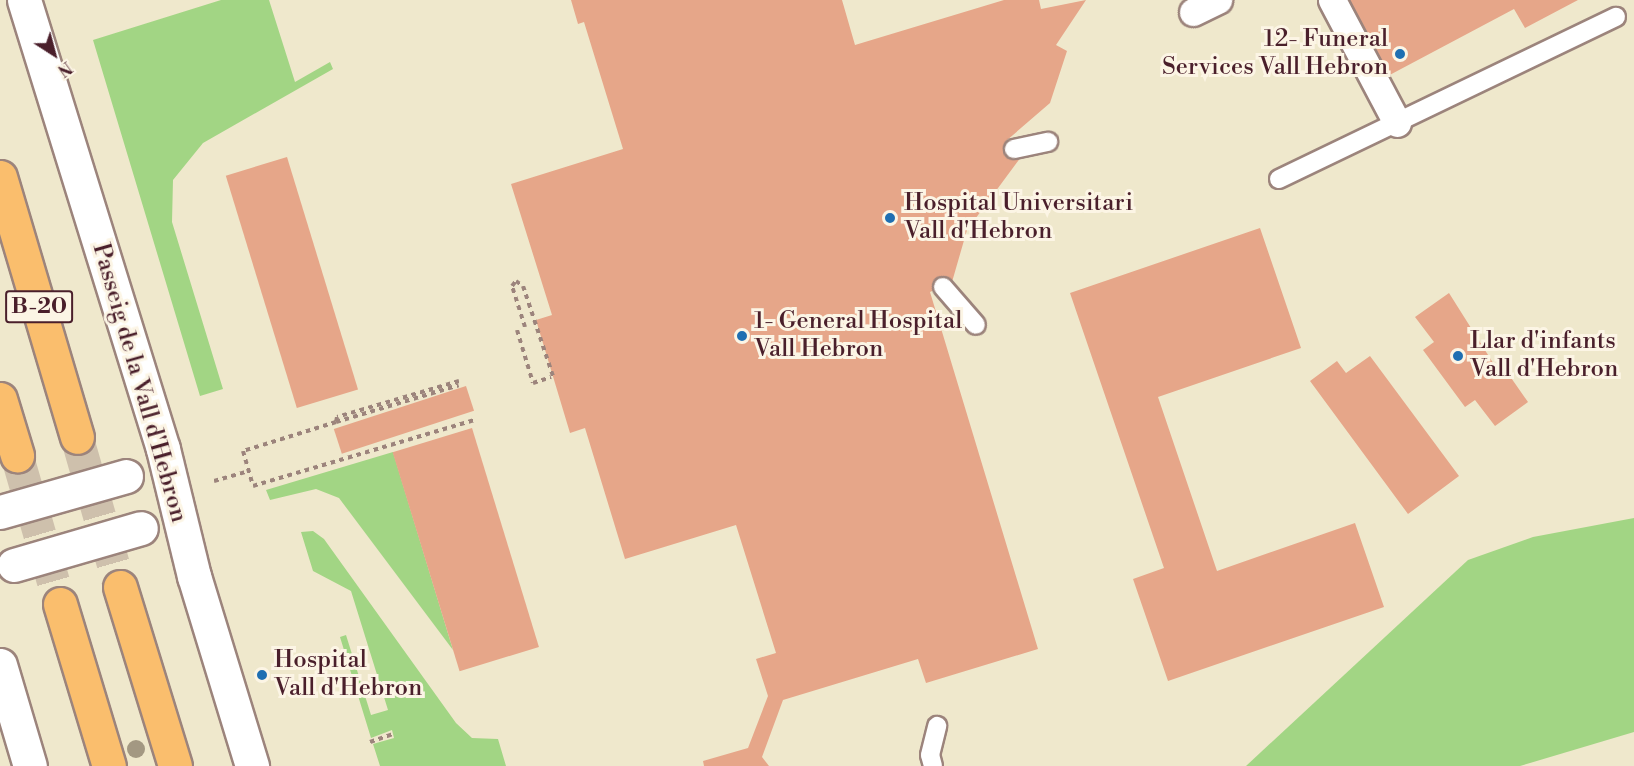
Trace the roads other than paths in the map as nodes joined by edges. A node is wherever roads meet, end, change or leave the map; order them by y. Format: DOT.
graph roads {
  1 [pos="24,0"];
  2 [pos="1218,0"];
  3 [pos="1332,0"];
  4 [pos="1193,12"];
  5 [pos="1616,17"];
  6 [pos="1397,123"];
  7 [pos="1048,142"];
  8 [pos="1014,149"];
  9 [pos="0,177"];
  10 [pos="1279,179"];
  11 [pos="943,287"];
  12 [pos="976,325"];
  13 [pos="0,399"];
  14 [pos="77,437"];
  15 [pos="17,455"];
  16 [pos="163,465"];
  17 [pos="0,512"];
  18 [pos="178,517"];
  19 [pos="7,567"];
  20 [pos="120,587"];
  21 [pos="60,604"];
  22 [pos="0,665"];
  23 [pos="937,726"];
  24 [pos="30,766"];
  25 [pos="109,766"];
  26 [pos="175,766"];
  27 [pos="252,766"];
  28 [pos="933,766"];
  1 -- 16 [label="street, Passeig de la Vall d'Hebron"];
  2 -- 4 [label="street"];
  3 -- 6 [label="street"];
  5 -- 6 [label="lane"];
  6 -- 10 [label="lane"];
  7 -- 8 [label="lane"];
  9 -- 14 [label="highway, B-20"];
  11 -- 12 [label="lane"];
  13 -- 15 [label="highway"];
  16 -- 17 [label="street, bridge"];
  16 -- 18 [label="street, Passeig de la Vall d'Hebron"];
  18 -- 19 [label="street, bridge"];
  18 -- 27 [label="street, Passeig de la Vall d'Hebron"];
  20 -- 26 [label="highway"];
  21 -- 25 [label="highway"];
  22 -- 24 [label="street"];
  23 -- 28 [label="lane"];
}
